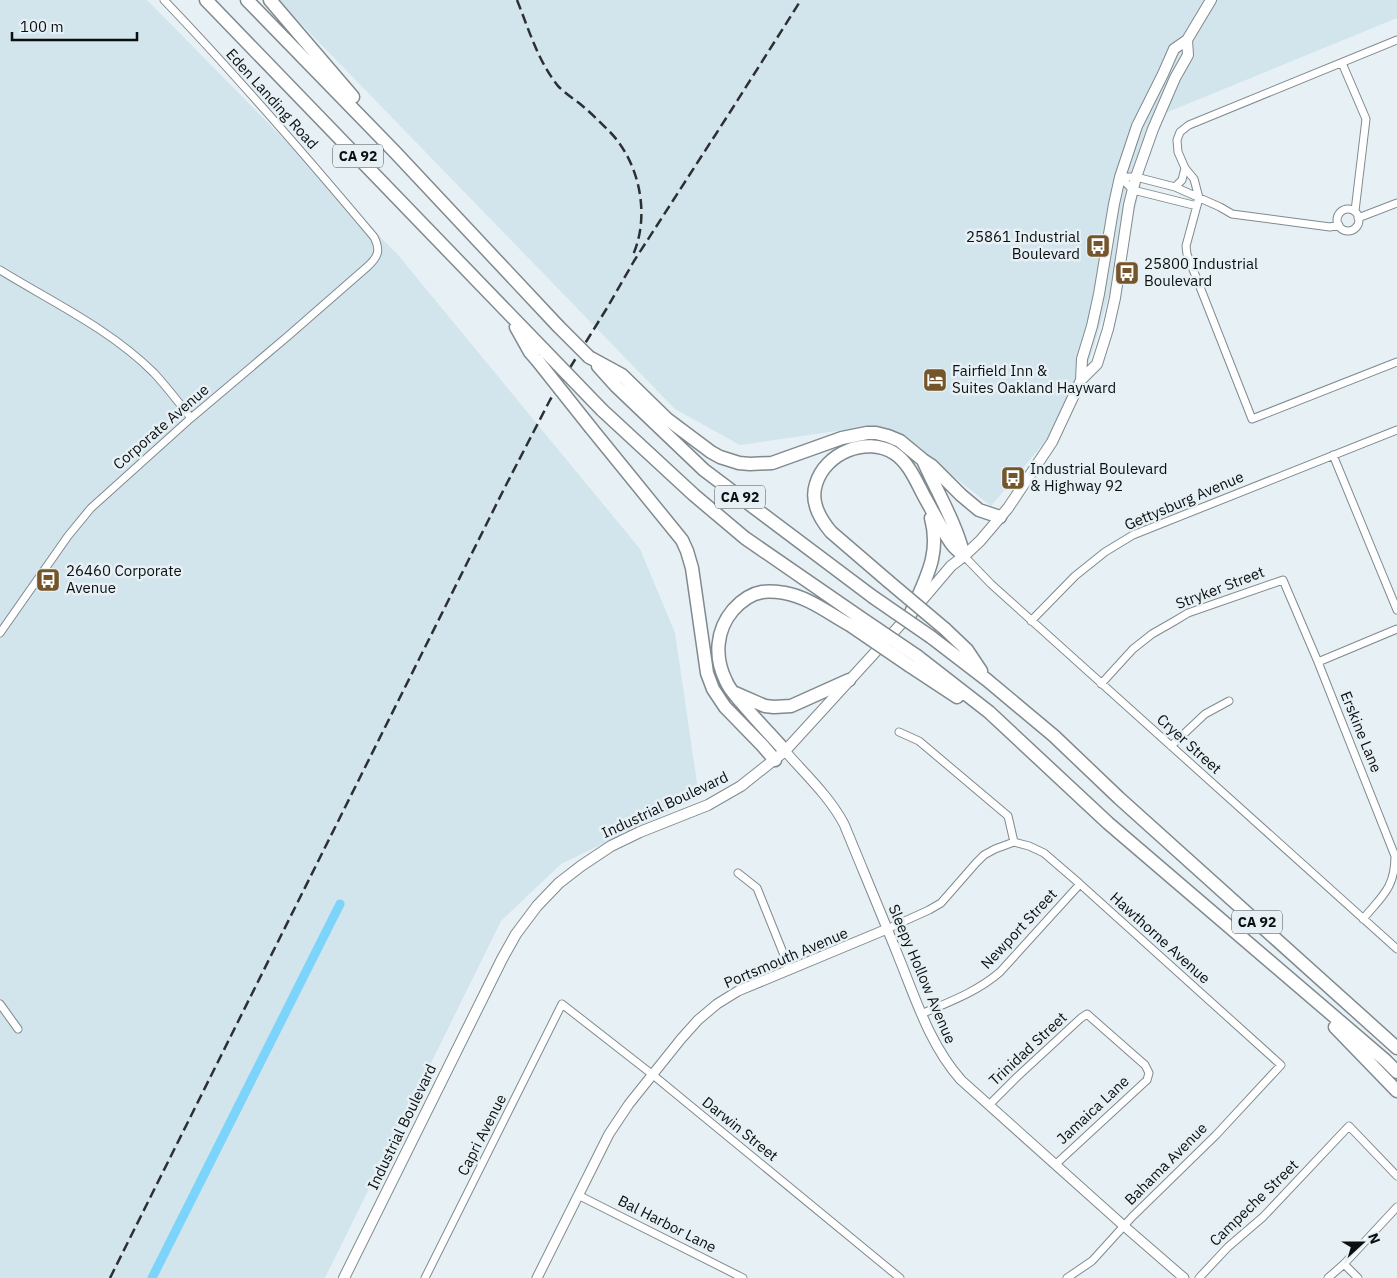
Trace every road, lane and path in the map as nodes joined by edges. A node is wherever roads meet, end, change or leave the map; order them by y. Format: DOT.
graph roads {
  1 [pos="164,0"];
  2 [pos="206,0"];
  3 [pos="247,0"];
  4 [pos="270,0"];
  5 [pos="1211,0"];
  6 [pos="1187,40"];
  7 [pos="1397,40"];
  8 [pos="1342,63"];
  9 [pos="394,151"];
  10 [pos="1185,168"];
  11 [pos="1120,177"];
  12 [pos="1136,177"];
  13 [pos="1166,185"];
  14 [pos="1175,187"];
  15 [pos="1133,190"];
  16 [pos="1162,198"];
  17 [pos="1199,198"];
  18 [pos="1397,203"];
  19 [pos="1197,206"];
  20 [pos="1357,215"];
  21 [pos="1339,225"];
  22 [pos="367,267"];
  23 [pos="0,270"];
  24 [pos="540,355"];
  25 [pos="1397,362"];
  26 [pos="619,380"];
  27 [pos="1081,380"];
  28 [pos="191,418"];
  29 [pos="1397,430"];
  30 [pos="1333,455"];
  31 [pos="923,460"];
  32 [pos="926,498"];
  33 [pos="1000,518"];
  34 [pos="964,556"];
  35 [pos="1283,580"];
  36 [pos="1397,610"];
  37 [pos="911,613"];
  38 [pos="854,620"];
  39 [pos="1031,621"];
  40 [pos="1397,629"];
  41 [pos="0,633"];
  42 [pos="1318,662"];
  43 [pos="849,680"];
  44 [pos="987,680"];
  45 [pos="1101,684"];
  46 [pos="733,692"];
  47 [pos="1229,701"];
  48 [pos="899,732"];
  49 [pos="1171,746"];
  50 [pos="785,751"];
  51 [pos="775,760"];
  52 [pos="1014,842"];
  53 [pos="738,873"];
  54 [pos="1080,884"];
  55 [pos="1363,919"];
  56 [pos="887,929"];
  57 [pos="1397,949"];
  58 [pos="1262,955"];
  59 [pos="790,970"];
  60 [pos="0,1004"];
  61 [pos="562,1004"];
  62 [pos="921,1014"];
  63 [pos="1087,1014"];
  64 [pos="18,1029"];
  65 [pos="1396,1047"];
  66 [pos="1281,1066"];
  67 [pos="1397,1072"];
  68 [pos="652,1075"];
  69 [pos="1397,1091"];
  70 [pos="989,1105"];
  71 [pos="1056,1164"];
  72 [pos="1397,1176"];
  73 [pos="578,1195"];
  74 [pos="1397,1207"];
  75 [pos="1124,1226"];
  76 [pos="1344,1264"];
  77 [pos="344,1278"];
  78 [pos="425,1278"];
  79 [pos="537,1278"];
  80 [pos="743,1278"];
  81 [pos="900,1278"];
  82 [pos="1067,1278"];
  83 [pos="1184,1278"];
  84 [pos="1199,1278"];
  85 [pos="1328,1278"];
  86 [pos="1358,1278"];
  1 -- 22 [label="street, Eden Landing Road"];
  2 -- 24 [label="highway, CA 92"];
  3 -- 9 [label="highway, CA 92"];
  4 -- 9 [label="highway"];
  5 -- 6 [label="main road, Industrial Boulevard"];
  6 -- 11 [label="main road, Industrial Boulevard"];
  6 -- 12 [label="main road, Industrial Boulevard"];
  7 -- 8 [label="street"];
  8 -- 10 [label="street"];
  8 -- 20 [label="street"];
  9 -- 26 [label="highway, CA 92, bridge"];
  10 -- 14 [label="street"];
  10 -- 17 [label="street"];
  11 -- 12 [label="street"];
  11 -- 15 [label="street"];
  11 -- 27 [label="main road, Industrial Boulevard"];
  12 -- 13 [label="street"];
  12 -- 15 [label="main road, Industrial Boulevard"];
  13 -- 14 [label="street"];
  13 -- 16 [label="street"];
  14 -- 17 [label="street"];
  15 -- 16 [label="street"];
  15 -- 27 [label="main road, Industrial Boulevard"];
  16 -- 19 [label="street"];
  17 -- 19 [label="street"];
  17 -- 21 [label="street"];
  18 -- 20 [label="street"];
  19 -- 25 [label="street"];
  20 -- 21 [label="street"];
  20 -- 21 [label="street"];
  22 -- 28 [label="street, Corporate Avenue"];
  23 -- 28 [label="street"];
  24 -- 38 [label="highway, CA 92, bridge"];
  24 -- 51 [label="highway, bridge"];
  26 -- 31 [label="highway"];
  26 -- 44 [label="highway, CA 92, bridge"];
  27 -- 33 [label="main road, Industrial Boulevard"];
  28 -- 41 [label="street, Corporate Avenue"];
  29 -- 30 [label="street, Gettysburg Avenue"];
  30 -- 36 [label="street"];
  30 -- 39 [label="street, Gettysburg Avenue"];
  31 -- 33 [label="highway"];
  31 -- 34 [label="highway"];
  32 -- 34 [label="highway"];
  32 -- 37 [label="highway"];
  32 -- 44 [label="highway, bridge"];
  33 -- 34 [label="main road, Industrial Boulevard"];
  34 -- 37 [label="main road, Industrial Boulevard"];
  34 -- 39 [label="street, Cryer Street"];
  35 -- 42 [label="street, Erskine Lane"];
  35 -- 45 [label="street, Stryker Street"];
  37 -- 43 [label="main road, Industrial Boulevard"];
  38 -- 46 [label="highway"];
  38 -- 58 [label="highway, CA 92, bridge"];
  39 -- 45 [label="street, Cryer Street"];
  40 -- 42 [label="street"];
  42 -- 55 [label="street, Erskine Lane"];
  43 -- 46 [label="highway"];
  43 -- 50 [label="main road, Industrial Boulevard"];
  44 -- 65 [label="highway, CA 92"];
  45 -- 49 [label="street, Cryer Street"];
  46 -- 50 [label="highway"];
  47 -- 49 [label="street"];
  48 -- 52 [label="street"];
  49 -- 55 [label="street, Cryer Street"];
  50 -- 51 [label="main road, Industrial Boulevard"];
  50 -- 56 [label="street, Sleepy Hollow Avenue"];
  51 -- 77 [label="main road, Industrial Boulevard"];
  52 -- 54 [label="street, Hawthorne Avenue"];
  52 -- 56 [label="street, Portsmouth Avenue"];
  53 -- 59 [label="street"];
  54 -- 62 [label="street, Newport Street"];
  54 -- 66 [label="street, Hawthorne Avenue"];
  55 -- 57 [label="street, Cryer Street"];
  56 -- 59 [label="street, Portsmouth Avenue"];
  56 -- 62 [label="street, Sleepy Hollow Avenue"];
  58 -- 67 [label="highway, CA 92"];
  58 -- 69 [label="highway"];
  59 -- 68 [label="street, Portsmouth Avenue"];
  60 -- 64 [label="street"];
  61 -- 68 [label="street, Darwin Street"];
  61 -- 78 [label="street, Capri Avenue"];
  62 -- 70 [label="street, Sleepy Hollow Avenue"];
  63 -- 70 [label="street, Trinidad Street"];
  63 -- 71 [label="street, Jamaica Lane"];
  66 -- 75 [label="street, Bahama Avenue"];
  68 -- 73 [label="street, Portsmouth Avenue"];
  68 -- 81 [label="street, Darwin Street"];
  70 -- 71 [label="street, Sleepy Hollow Avenue"];
  71 -- 75 [label="street, Sleepy Hollow Avenue"];
  72 -- 84 [label="street, Campeche Street"];
  73 -- 79 [label="street, Portsmouth Avenue"];
  73 -- 80 [label="street, Bal Harbor Lane"];
  74 -- 76 [label="street"];
  75 -- 82 [label="street, Bahama Avenue"];
  75 -- 83 [label="street, Sleepy Hollow Avenue"];
  76 -- 85 [label="street"];
  76 -- 86 [label="street"];
}
